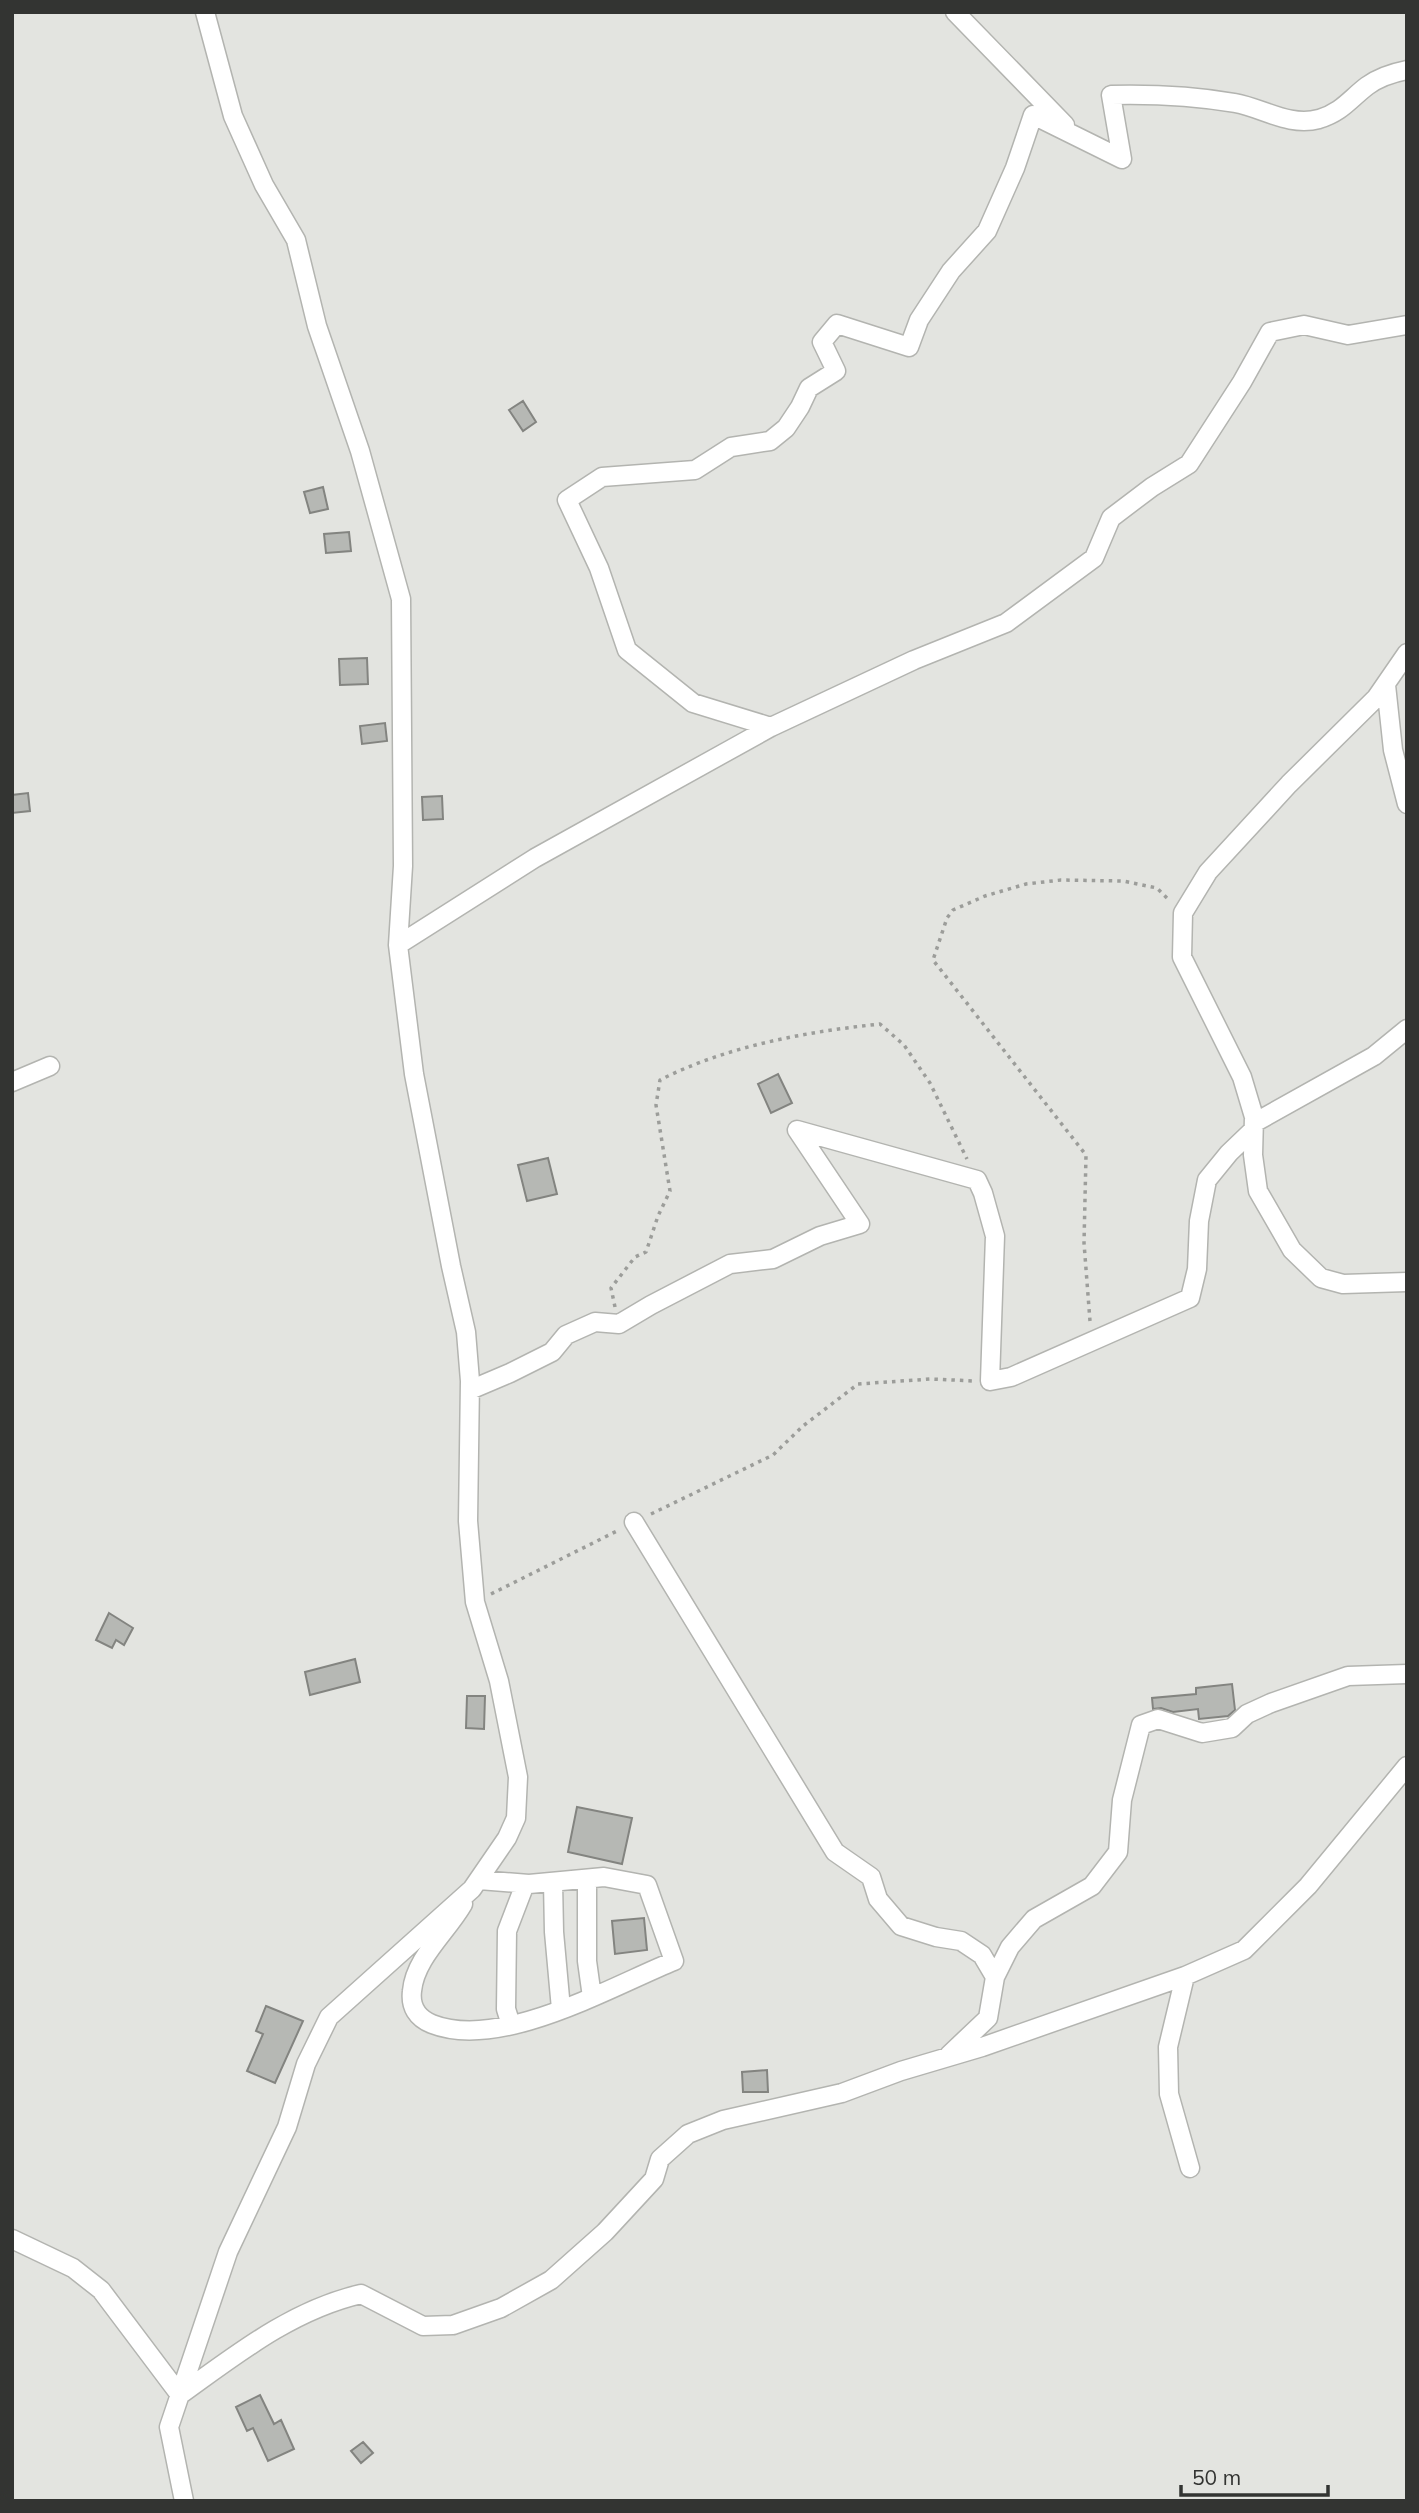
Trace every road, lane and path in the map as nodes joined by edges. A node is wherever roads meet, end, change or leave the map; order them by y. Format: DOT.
graph roads {
  1 [pos="205,12"];
  2 [pos="955,12"];
  3 [pos="1407,70"];
  4 [pos="1122,159"];
  5 [pos="1407,325"];
  6 [pos="1407,653"];
  7 [pos="1386,685"];
  8 [pos="771,727"];
  9 [pos="1407,804"];
  10 [pos="1183,914"];
  11 [pos="398,946"];
  12 [pos="1407,1029"];
  13 [pos="50,1066"];
  14 [pos="12,1082"];
  15 [pos="1254,1127"];
  16 [pos="977,1180"];
  17 [pos="1407,1282"];
  18 [pos="619,1324"];
  19 [pos="1091,1341"];
  20 [pos="990,1381"];
  21 [pos="470,1390"];
  22 [pos="634,1522"];
  23 [pos="475,1602"];
  24 [pos="1407,1674"];
  25 [pos="1407,1766"];
  26 [pos="587,1879"];
  27 [pos="553,1882"];
  28 [pos="476,1884"];
  29 [pos="525,1884"];
  30 [pos="1185,1976"];
  31 [pos="995,1977"];
  32 [pos="592,1997"];
  33 [pos="561,2009"];
  34 [pos="511,2025"];
  35 [pos="947,2058"];
  36 [pos="1190,2168"];
  37 [pos="12,2239"];
  38 [pos="180,2395"];
  39 [pos="184,2501"];
  1 -- 11 [label="street"];
  2 -- 4 [label="street"];
  3 -- 4 [label="street"];
  4 -- 8 [label="street"];
  5 -- 8 [label="street"];
  6 -- 7 [label="street"];
  7 -- 9 [label="street"];
  7 -- 10 [label="street"];
  8 -- 11 [label="street"];
  10 -- 15 [label="street"];
  10 -- 19 [label="path"];
  11 -- 21 [label="street"];
  12 -- 15 [label="street"];
  13 -- 14 [label="street"];
  15 -- 17 [label="street"];
  15 -- 19 [label="street"];
  16 -- 18 [label="street"];
  16 -- 18 [label="path"];
  16 -- 20 [label="street"];
  18 -- 21 [label="street"];
  19 -- 20 [label="street"];
  20 -- 22 [label="path"];
  21 -- 23 [label="street"];
  22 -- 23 [label="path"];
  22 -- 31 [label="street"];
  23 -- 28 [label="street"];
  24 -- 31 [label="street"];
  25 -- 30 [label="street"];
  26 -- 27 [label="street"];
  26 -- 32 [label="street"];
  26 -- 32 [label="street"];
  27 -- 29 [label="street"];
  27 -- 33 [label="street"];
  28 -- 29 [label="street"];
  28 -- 34 [label="street"];
  28 -- 38 [label="street"];
  29 -- 34 [label="street"];
  30 -- 35 [label="street"];
  30 -- 36 [label="street"];
  31 -- 35 [label="street"];
  32 -- 33 [label="street"];
  33 -- 34 [label="street"];
  35 -- 38 [label="street"];
  37 -- 38 [label="street"];
  38 -- 39 [label="street"];
}
